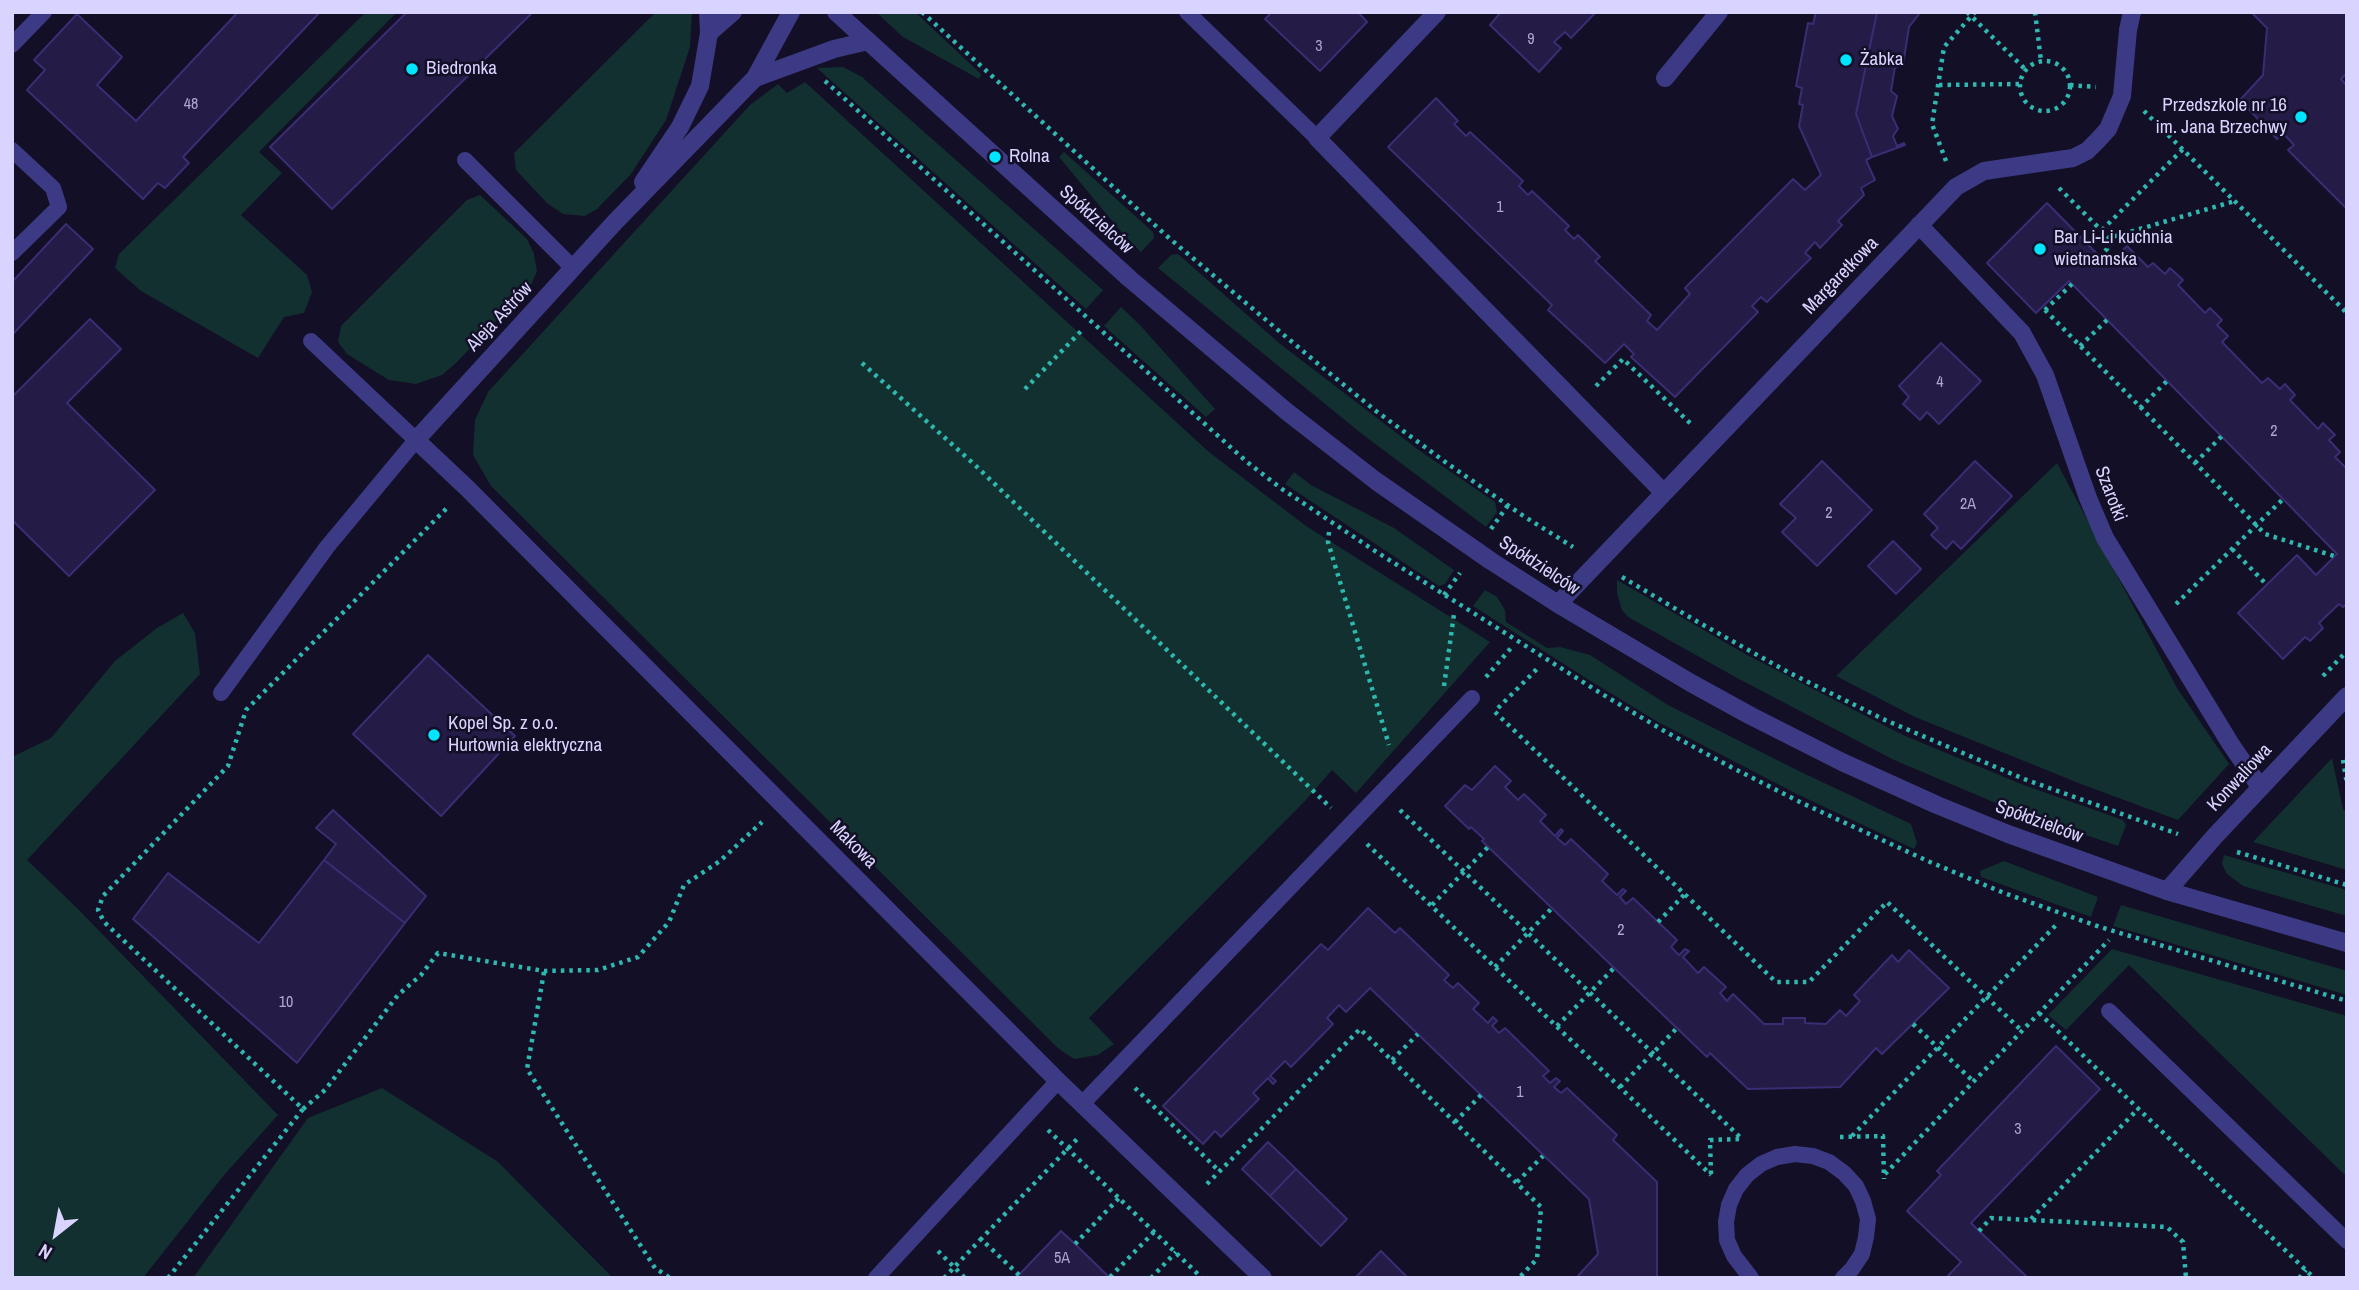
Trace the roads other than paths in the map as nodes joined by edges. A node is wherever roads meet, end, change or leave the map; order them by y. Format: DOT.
graph roads {
  1 [pos="44,12"];
  2 [pos="708,12"];
  3 [pos="733,12"];
  4 [pos="791,12"];
  5 [pos="836,12"];
  6 [pos="1187,12"];
  7 [pos="1437,12"];
  8 [pos="1719,12"];
  9 [pos="2132,12"];
  10 [pos="709,33"];
  11 [pos="868,41"];
  12 [pos="12,45"];
  13 [pos="755,78"];
  14 [pos="1665,78"];
  15 [pos="1317,138"];
  16 [pos="12,150"];
  17 [pos="465,160"];
  18 [pos="615,222"];
  19 [pos="1919,225"];
  20 [pos="12,253"];
  21 [pos="573,268"];
  22 [pos="311,341"];
  23 [pos="416,440"];
  24 [pos="1664,493"];
  25 [pos="1558,604"];
  26 [pos="221,694"];
  27 [pos="1473,695"];
  28 [pos="2347,696"];
  29 [pos="2260,788"];
  30 [pos="2167,891"];
  31 [pos="2347,943"];
  32 [pos="2109,1011"];
  33 [pos="1058,1081"];
  34 [pos="1082,1104"];
  35 [pos="2347,1241"];
  36 [pos="1748,1277"];
  37 [pos="876,1278"];
  38 [pos="1263,1278"];
  39 [pos="1843,1278"];
  1 -- 12 [label="lane"];
  2 -- 10 [label="street, Aleja Astrów"];
  3 -- 10 [label="street"];
  4 -- 13 [label="street, Aleja Astrów"];
  5 -- 11 [label="street, Spółdzielców"];
  6 -- 15 [label="lane"];
  7 -- 15 [label="street"];
  8 -- 14 [label="street"];
  9 -- 19 [label="street, Margaretkowa"];
  10 -- 18 [label="street, Aleja Astrów"];
  11 -- 13 [label="street, Aleja Astrów"];
  11 -- 25 [label="street, Spółdzielców"];
  13 -- 18 [label="street, Aleja Astrów"];
  15 -- 24 [label="street"];
  16 -- 20 [label="lane"];
  17 -- 21 [label="lane"];
  18 -- 21 [label="street, Aleja Astrów"];
  19 -- 24 [label="street, Margaretkowa"];
  19 -- 29 [label="street, Szarotki"];
  21 -- 23 [label="street, Aleja Astrów"];
  22 -- 23 [label="lane"];
  23 -- 26 [label="lane"];
  23 -- 33 [label="street, Makowa"];
  24 -- 25 [label="street, Margaretkowa"];
  25 -- 30 [label="street, Spółdzielców"];
  27 -- 34 [label="lane"];
  28 -- 29 [label="street, Konwaliowa"];
  29 -- 30 [label="street, Konwaliowa"];
  30 -- 31 [label="street, Spółdzielców"];
  32 -- 35 [label="lane"];
  33 -- 34 [label="street, Makowa"];
  33 -- 37 [label="lane"];
  34 -- 38 [label="street, Makowa"];
  36 -- 39 [label="lane"];
}
